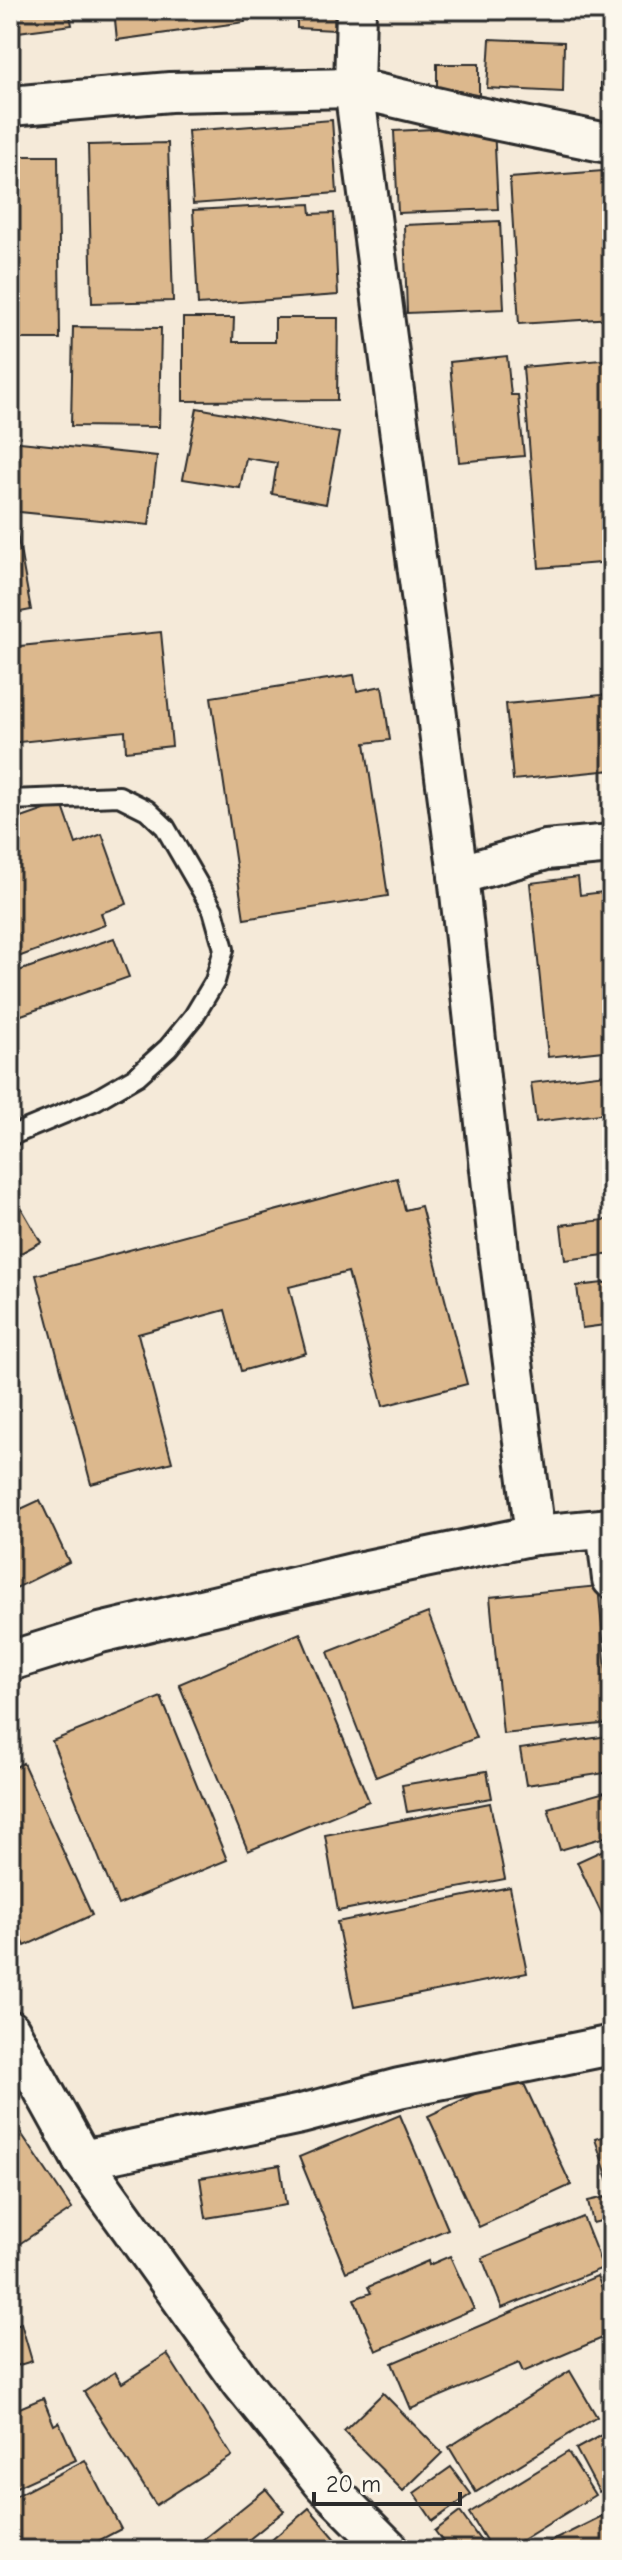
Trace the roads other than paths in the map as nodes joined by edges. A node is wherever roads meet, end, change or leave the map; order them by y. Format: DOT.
graph roads {
  1 [pos="356,10"];
  2 [pos="354,88"];
  3 [pos="10,106"];
  4 [pos="612,144"];
  5 [pos="10,800"];
  6 [pos="612,844"];
  7 [pos="458,875"];
  8 [pos="10,1136"];
  9 [pos="609,1528"];
  10 [pos="535,1535"];
  11 [pos="612,1579"];
  12 [pos="10,1661"];
  13 [pos="10,2030"];
  14 [pos="612,2045"];
  15 [pos="82,2160"];
  16 [pos="390,2550"];
  1 -- 2 [label="street"];
  2 -- 3 [label="street"];
  2 -- 4 [label="street"];
  2 -- 7 [label="street"];
  5 -- 8 [label="lane"];
  6 -- 7 [label="street"];
  7 -- 10 [label="street"];
  9 -- 10 [label="street"];
  9 -- 11 [label="street"];
  10 -- 12 [label="street"];
  13 -- 15 [label="street"];
  14 -- 15 [label="street"];
  15 -- 16 [label="street"];
}
